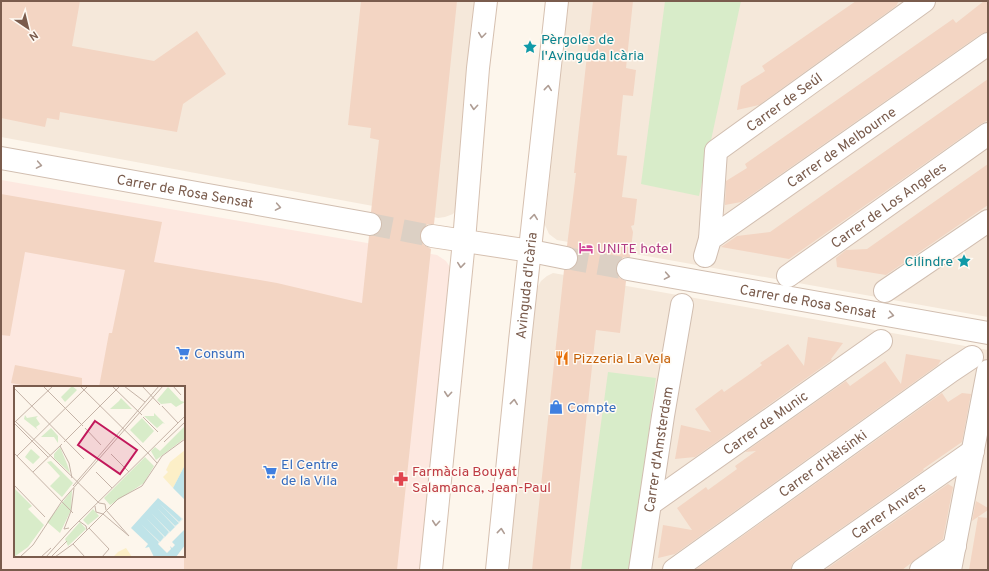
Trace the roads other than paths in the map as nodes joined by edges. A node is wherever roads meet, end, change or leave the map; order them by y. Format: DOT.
graph roads {
  1 [pos="486,1"];
  2 [pos="557,1"];
  3 [pos="924,1"];
  4 [pos="988,44"];
  5 [pos="988,134"];
  6 [pos="1,158"];
  7 [pos="988,221"];
  8 [pos="370,224"];
  9 [pos="432,236"];
  10 [pos="464,241"];
  11 [pos="708,248"];
  12 [pos="531,251"];
  13 [pos="566,258"];
  14 [pos="628,269"];
  15 [pos="788,276"];
  16 [pos="885,291"];
  17 [pos="682,305"];
  18 [pos="988,333"];
  19 [pos="881,340"];
  20 [pos="980,364"];
  21 [pos="973,451"];
  22 [pos="650,504"];
  23 [pos="955,546"];
  24 [pos="431,570"];
  25 [pos="497,570"];
  26 [pos="640,570"];
  27 [pos="674,570"];
  28 [pos="804,570"];
  29 [pos="921,570"];
  30 [pos="950,570"];
  1 -- 10 [label="street, one-way"];
  12 -- 2 [label="street, Avinguda d'Icària, one-way"];
  3 -- 11 [label="street, Carrer de Seúl"];
  4 -- 11 [label="street, Carrer de Melbourne"];
  5 -- 15 [label="street, Carrer de Los Angeles"];
  6 -- 8 [label="street, Carrer de Rosa Sensat, one-way"];
  7 -- 16 [label="street"];
  9 -- 10 [label="street"];
  10 -- 12 [label="street"];
  10 -- 24 [label="street, one-way"];
  12 -- 13 [label="street"];
  25 -- 12 [label="street, Avinguda d'Icària, one-way"];
  14 -- 18 [label="street, Carrer de Rosa Sensat, one-way"];
  17 -- 22 [label="street, Carrer d'Amsterdam"];
  19 -- 22 [label="street, Carrer de Munic"];
  20 -- 21 [label="street"];
  20 -- 27 [label="street, Carrer d'Hèlsinki"];
  21 -- 23 [label="street"];
  21 -- 28 [label="street, Carrer Anvers"];
  22 -- 26 [label="street, Carrer d'Amsterdam"];
  23 -- 29 [label="street"];
  23 -- 30 [label="street"];
}
